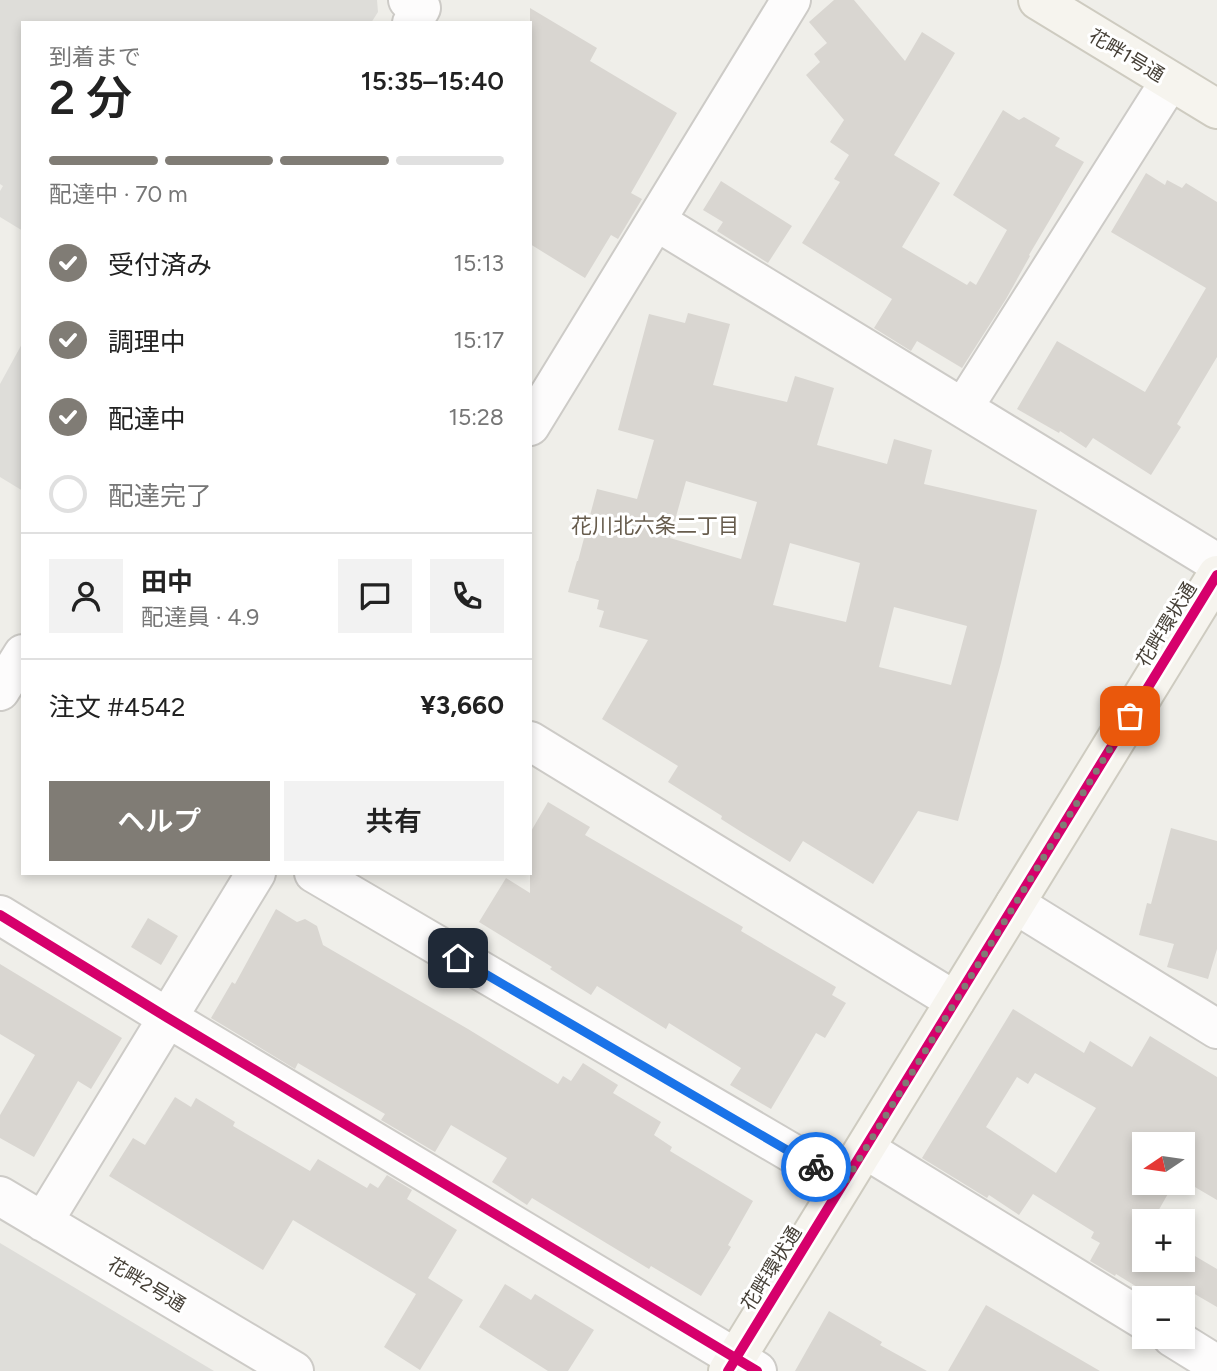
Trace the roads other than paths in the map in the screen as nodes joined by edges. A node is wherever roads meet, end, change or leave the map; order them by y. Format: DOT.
graph roads {
  1 [pos="408,0"];
  2 [pos="791,0"];
  3 [pos="1038,0"];
  4 [pos="413,21"];
  5 [pos="1170,81"];
  6 [pos="1217,109"];
  7 [pos="656,221"];
  8 [pos="963,408"];
  9 [pos="532,423"];
  10 [pos="1217,563"];
  11 [pos="1217,575"];
  12 [pos="0,636"];
  13 [pos="21,651"];
  14 [pos="21,655"];
  15 [pos="0,691"];
  16 [pos="532,742"];
  17 [pos="255,875"];
  18 [pos="317,875"];
  19 [pos="1015,904"];
  20 [pos="0,915"];
  21 [pos="956,1001"];
  22 [pos="167,1018"];
  23 [pos="1217,1029"];
  24 [pos="865,1149"];
  25 [pos="844,1184"];
  26 [pos="0,1196"];
  27 [pos="43,1222"];
  28 [pos="1132,1313"];
  29 [pos="1191,1349"];
  30 [pos="1217,1365"];
  31 [pos="740,1367"];
  32 [pos="294,1371"];
  1 -- 4 [label="street"];
  2 -- 7 [label="street"];
  3 -- 5 [label="street, 花畔1号通"];
  5 -- 6 [label="street, 花畔1号通"];
  5 -- 8 [label="street"];
  7 -- 8 [label="street"];
  7 -- 9 [label="street"];
  8 -- 10 [label="street"];
  11 -- 19 [label="street, 花畔環状通"];
  12 -- 13 [label="street"];
  14 -- 15 [label="street"];
  16 -- 21 [label="street"];
  17 -- 22 [label="street"];
  18 -- 25 [label="street"];
  19 -- 21 [label="street, 花畔環状通"];
  19 -- 23 [label="street"];
  20 -- 22 [label="street"];
  21 -- 24 [label="street, 花畔環状通"];
  22 -- 27 [label="street"];
  22 -- 31 [label="street"];
  24 -- 25 [label="street, 花畔環状通"];
  24 -- 28 [label="street"];
  25 -- 31 [label="street, 花畔環状通"];
  26 -- 27 [label="street, 花畔2号通"];
  27 -- 32 [label="street, 花畔2号通"];
  29 -- 30 [label="street"];
}
